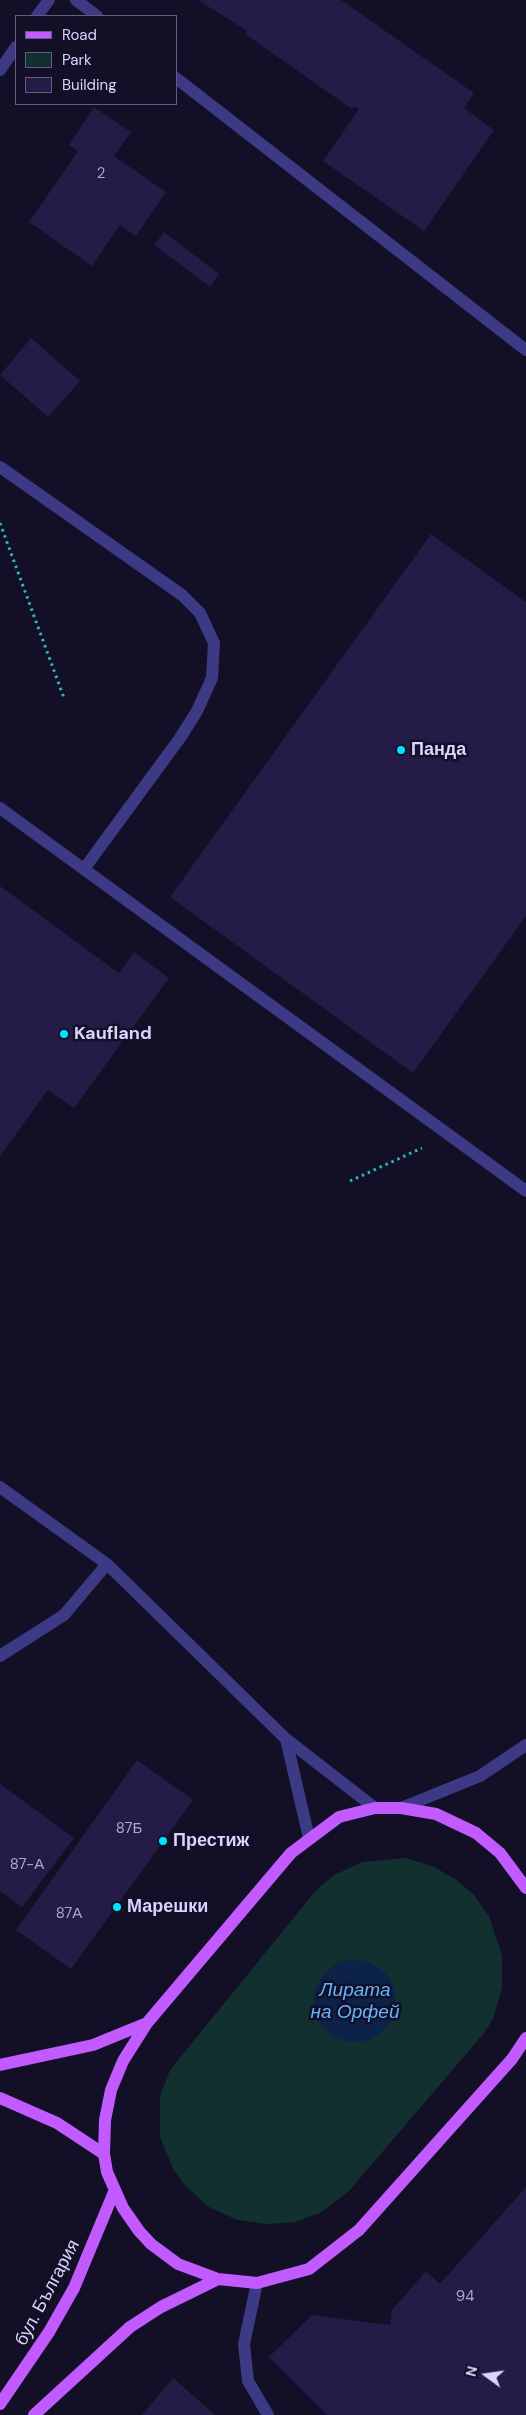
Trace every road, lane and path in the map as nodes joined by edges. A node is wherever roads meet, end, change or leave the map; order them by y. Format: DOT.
graph roads {
  1 [pos="48,0"];
  2 [pos="76,0"];
  3 [pos="38,15"];
  4 [pos="96,15"];
  5 [pos="15,48"];
  6 [pos="0,70"];
  7 [pos="178,80"];
  8 [pos="526,350"];
  9 [pos="0,467"];
  10 [pos="0,524"];
  11 [pos="64,698"];
  12 [pos="0,808"];
  13 [pos="84,869"];
  14 [pos="450,1136"];
  15 [pos="350,1181"];
  16 [pos="526,1191"];
  17 [pos="0,1487"];
  18 [pos="107,1564"];
  19 [pos="0,1656"];
  20 [pos="286,1739"];
  21 [pos="526,1745"];
  22 [pos="374,1808"];
  23 [pos="402,1808"];
  24 [pos="309,1838"];
  25 [pos="526,1888"];
  26 [pos="147,2023"];
  27 [pos="526,2038"];
  28 [pos="526,2054"];
  29 [pos="512,2059"];
  30 [pos="0,2065"];
  31 [pos="0,2098"];
  32 [pos="104,2154"];
  33 [pos="114,2192"];
  34 [pos="218,2279"];
  35 [pos="257,2283"];
  36 [pos="0,2404"];
  37 [pos="34,2415"];
  38 [pos="268,2415"];
  1 -- 3 [label="street"];
  2 -- 4 [label="street"];
  5 -- 6 [label="street"];
  7 -- 8 [label="street"];
  9 -- 13 [label="street"];
  10 -- 11 [label="path"];
  12 -- 13 [label="street"];
  13 -- 14 [label="street"];
  14 -- 15 [label="path"];
  14 -- 16 [label="street"];
  17 -- 18 [label="street"];
  18 -- 19 [label="street"];
  18 -- 20 [label="street"];
  20 -- 22 [label="street"];
  20 -- 24 [label="street"];
  21 -- 23 [label="street"];
  22 -- 23 [label="main road"];
  22 -- 24 [label="main road"];
  23 -- 25 [label="main road"];
  24 -- 26 [label="main road"];
  26 -- 30 [label="main road"];
  26 -- 32 [label="main road"];
  27 -- 29 [label="main road"];
  28 -- 29 [label="main road"];
  29 -- 35 [label="main road"];
  31 -- 32 [label="main road"];
  32 -- 33 [label="main road"];
  33 -- 34 [label="main road"];
  33 -- 36 [label="main road, бул. България"];
  34 -- 35 [label="main road"];
  34 -- 37 [label="main road"];
  35 -- 38 [label="street"];
}
